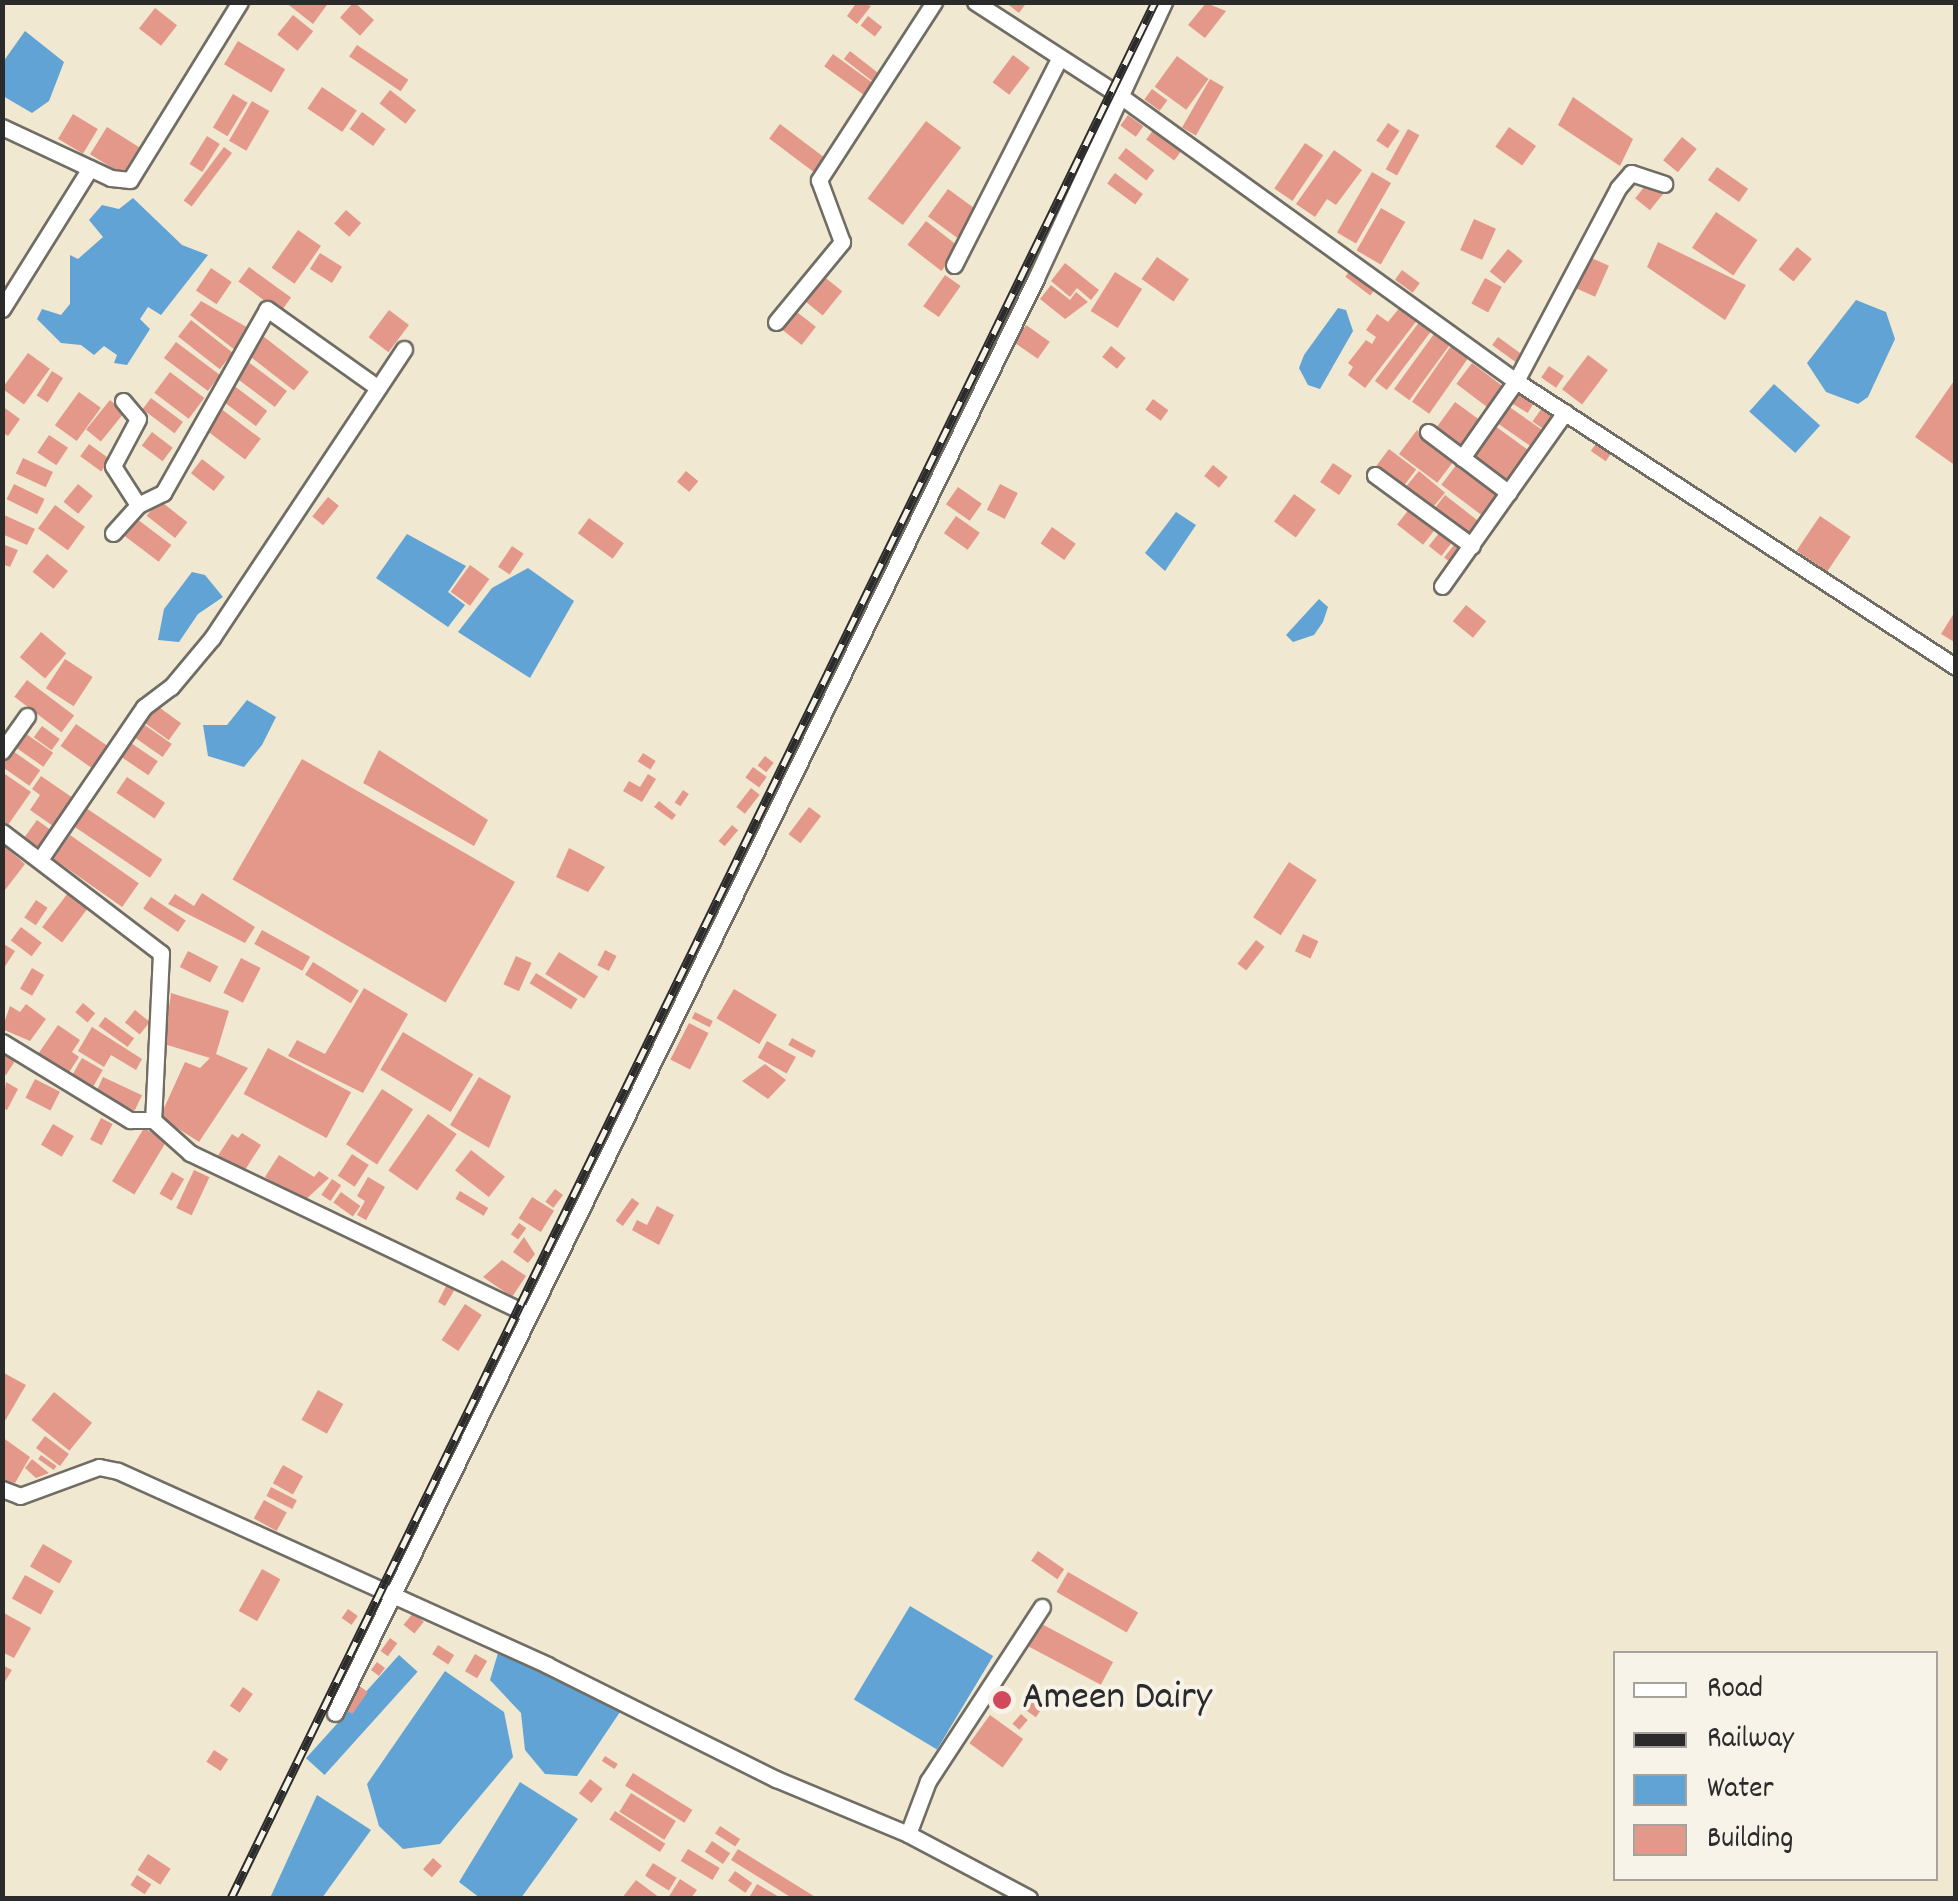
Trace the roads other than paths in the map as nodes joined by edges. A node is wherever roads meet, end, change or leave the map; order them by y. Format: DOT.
graph roads {
  1 [pos="240,2"];
  2 [pos="934,2"];
  3 [pos="975,2"];
  4 [pos="1164,2"];
  5 [pos="1059,59"];
  6 [pos="1119,94"];
  7 [pos="2,126"];
  8 [pos="90,168"];
  9 [pos="1664,184"];
  10 [pos="954,265"];
  11 [pos="2,310"];
  12 [pos="776,322"];
  13 [pos="404,348"];
  14 [pos="1516,381"];
  15 [pos="378,388"];
  16 [pos="123,402"];
  17 [pos="1565,412"];
  18 [pos="1428,432"];
  19 [pos="1462,458"];
  20 [pos="1375,474"];
  21 [pos="1509,493"];
  22 [pos="138,504"];
  23 [pos="114,533"];
  24 [pos="1472,546"];
  25 [pos="1442,586"];
  26 [pos="1956,667"];
  27 [pos="27,716"];
  28 [pos="2,752"];
  29 [pos="2,832"];
  30 [pos="41,858"];
  31 [pos="2,1042"];
  32 [pos="153,1120"];
  33 [pos="528,1314"];
  34 [pos="2,1489"];
  35 [pos="392,1594"];
  36 [pos="1042,1607"];
  37 [pos="335,1713"];
  38 [pos="908,1834"];
  39 [pos="1029,1898"];
  1 -- 8 [label="street"];
  2 -- 12 [label="street"];
  3 -- 5 [label="street"];
  4 -- 6 [label="street"];
  5 -- 6 [label="street"];
  5 -- 10 [label="street"];
  6 -- 14 [label="street"];
  6 -- 33 [label="street"];
  7 -- 8 [label="street"];
  8 -- 11 [label="street"];
  9 -- 14 [label="street"];
  13 -- 15 [label="street"];
  14 -- 17 [label="street"];
  14 -- 19 [label="street"];
  15 -- 22 [label="street"];
  15 -- 30 [label="street"];
  16 -- 22 [label="street"];
  17 -- 21 [label="street"];
  17 -- 26 [label="street"];
  18 -- 19 [label="street"];
  19 -- 21 [label="street"];
  20 -- 24 [label="street"];
  21 -- 24 [label="street"];
  22 -- 23 [label="street"];
  24 -- 25 [label="street"];
  27 -- 28 [label="street"];
  29 -- 30 [label="street"];
  30 -- 32 [label="street"];
  31 -- 32 [label="street"];
  32 -- 33 [label="street"];
  33 -- 35 [label="street"];
  34 -- 35 [label="street"];
  35 -- 37 [label="street"];
  35 -- 38 [label="street"];
  36 -- 38 [label="street"];
  38 -- 39 [label="street"];
}
